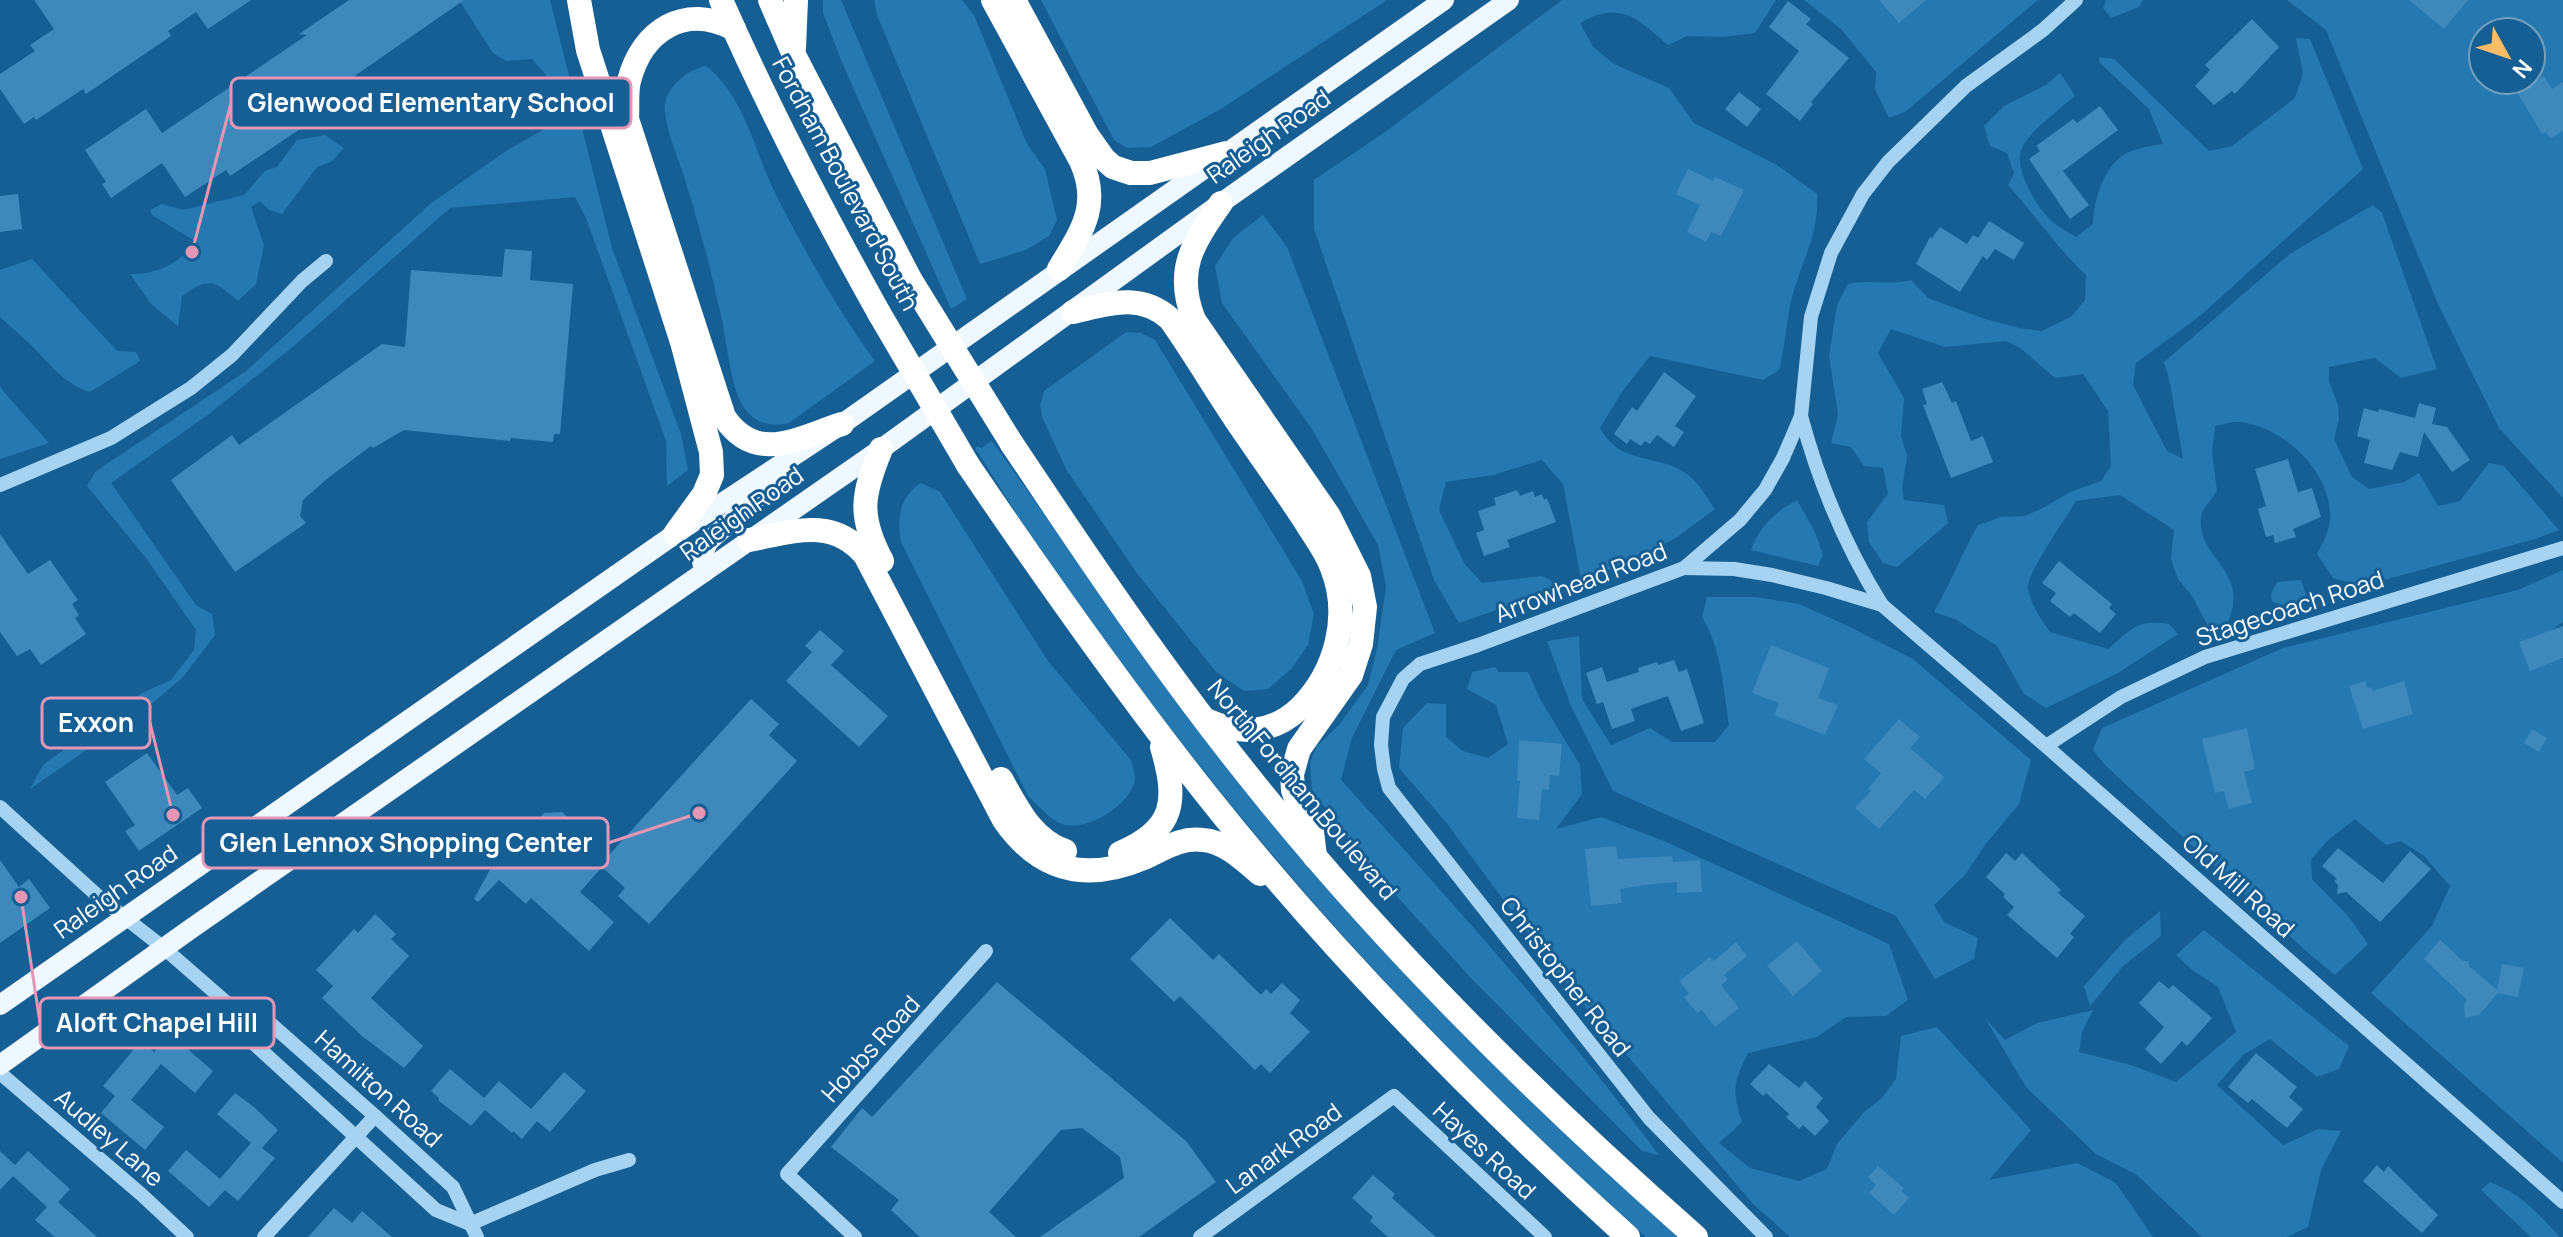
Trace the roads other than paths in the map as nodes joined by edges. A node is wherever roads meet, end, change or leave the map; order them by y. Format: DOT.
graph roads {
  1 [pos="579,0"];
  2 [pos="721,0"];
  3 [pos="770,0"];
  4 [pos="796,0"];
  5 [pos="993,0"];
  6 [pos="1014,0"];
  7 [pos="1444,0"];
  8 [pos="1509,0"];
  9 [pos="2076,0"];
  10 [pos="734,29"];
  11 [pos="794,55"];
  12 [pos="1226,153"];
  13 [pos="1221,203"];
  14 [pos="326,261"];
  15 [pos="1059,269"];
  16 [pos="1073,312"];
  17 [pos="961,361"];
  18 [pos="1801,416"];
  19 [pos="842,424"];
  20 [pos="881,449"];
  21 [pos="0,485"];
  22 [pos="675,534"];
  23 [pos="749,540"];
  24 [pos="2563,548"];
  25 [pos="1684,568"];
  26 [pos="704,572"];
  27 [pos="1882,605"];
  28 [pos="1383,717"];
  29 [pos="1206,720"];
  30 [pos="1158,733"];
  31 [pos="2046,746"];
  32 [pos="0,807"];
  33 [pos="1315,857"];
  34 [pos="1302,909"];
  35 [pos="126,918"];
  36 [pos="165,949"];
  37 [pos="986,951"];
  38 [pos="0,1005"];
  39 [pos="235,1010"];
  40 [pos="0,1065"];
  41 [pos="0,1073"];
  42 [pos="1394,1096"];
  43 [pos="375,1116"];
  44 [pos="355,1136"];
  45 [pos="629,1160"];
  46 [pos="2563,1202"];
  47 [pos="474,1230"];
  48 [pos="187,1237"];
  49 [pos="264,1237"];
  50 [pos="855,1237"];
  51 [pos="1200,1237"];
  52 [pos="1545,1237"];
  53 [pos="1628,1237"];
  54 [pos="1696,1237"];
  55 [pos="1766,1237"];
  1 -- 22 [label="highway"];
  2 -- 10 [label="highway, Fordham Boulevard South"];
  3 -- 11 [label="highway, Fordham Boulevard South"];
  4 -- 11 [label="highway"];
  5 -- 15 [label="highway"];
  6 -- 12 [label="highway"];
  7 -- 12 [label="main road, Raleigh Road"];
  8 -- 13 [label="main road, Raleigh Road"];
  9 -- 18 [label="street, Arrowhead Road"];
  10 -- 19 [label="highway"];
  10 -- 30 [label="highway, Fordham Boulevard South, bridge"];
  11 -- 17 [label="highway, Fordham Boulevard South, bridge"];
  12 -- 15 [label="main road, Raleigh Road"];
  13 -- 16 [label="main road, Raleigh Road"];
  13 -- 33 [label="highway"];
  14 -- 21 [label="street"];
  15 -- 19 [label="main road, Raleigh Road"];
  16 -- 20 [label="main road, Raleigh Road"];
  16 -- 29 [label="highway"];
  17 -- 29 [label="highway, North Fordham Boulevard, bridge"];
  18 -- 25 [label="street, Arrowhead Road"];
  18 -- 27 [label="street, Old Mill Road"];
  19 -- 22 [label="main road, Raleigh Road"];
  19 -- 26 [label="main road"];
  20 -- 23 [label="main road, Raleigh Road"];
  20 -- 30 [label="highway"];
  22 -- 35 [label="main road, Raleigh Road"];
  23 -- 26 [label="main road, Raleigh Road"];
  23 -- 34 [label="highway"];
  24 -- 31 [label="street, Stagecoach Road"];
  25 -- 27 [label="street, Old Mill Road"];
  25 -- 28 [label="street, Arrowhead Road"];
  26 -- 36 [label="main road, Raleigh Road"];
  27 -- 31 [label="street, Old Mill Road"];
  28 -- 55 [label="street, Christopher Road"];
  29 -- 33 [label="highway, North Fordham Boulevard"];
  30 -- 34 [label="highway"];
  31 -- 46 [label="street, Old Mill Road"];
  32 -- 35 [label="street, Hamilton Road"];
  33 -- 54 [label="highway, North Fordham Boulevard"];
  34 -- 53 [label="highway"];
  35 -- 36 [label="street, Hamilton Road"];
  35 -- 38 [label="main road, Raleigh Road"];
  36 -- 39 [label="street, Hamilton Road"];
  36 -- 40 [label="main road, Raleigh Road"];
  37 -- 50 [label="street, Hobbs Road"];
  39 -- 43 [label="street, Hamilton Road"];
  39 -- 44 [label="street, Hamilton Road"];
  41 -- 48 [label="street, Audley Lane"];
  42 -- 51 [label="street, Lanark Road"];
  42 -- 52 [label="street, Hayes Road"];
  43 -- 44 [label="street"];
  43 -- 47 [label="street, Hamilton Road"];
  44 -- 47 [label="street, Hamilton Road"];
  44 -- 49 [label="street"];
  45 -- 47 [label="street"];
}
